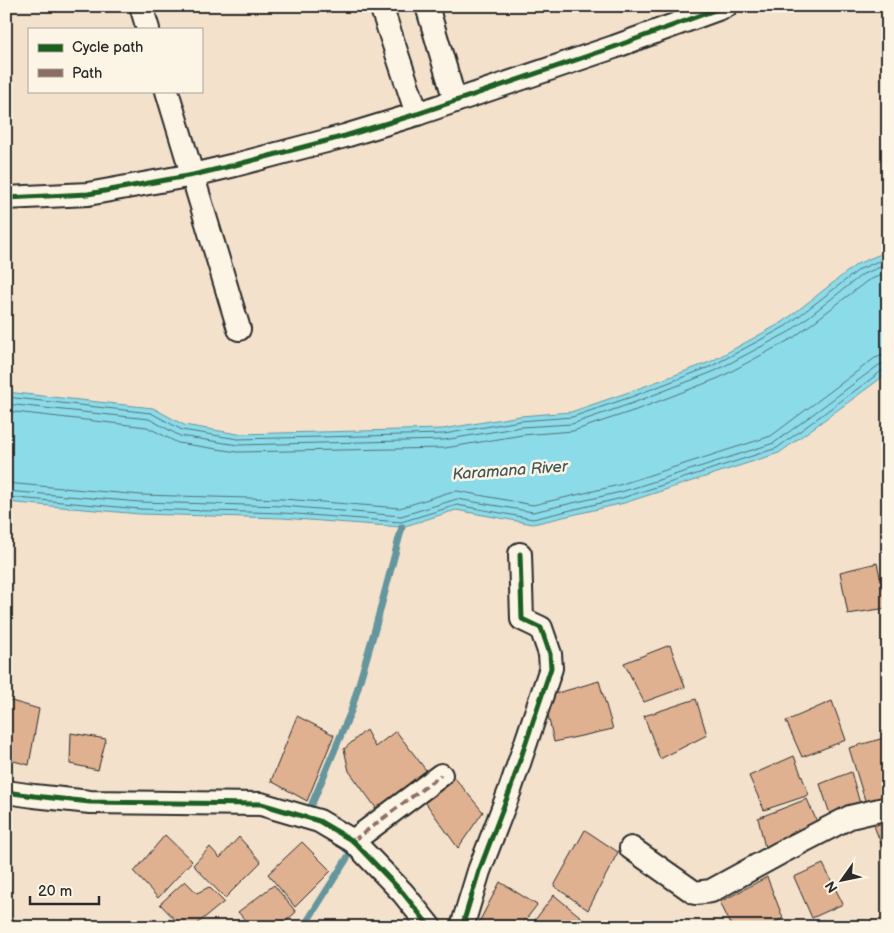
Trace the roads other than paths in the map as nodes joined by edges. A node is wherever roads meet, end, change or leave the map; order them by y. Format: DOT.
graph roads {
  1 [pos="141,6"];
  2 [pos="381,6"];
  3 [pos="427,6"];
  4 [pos="726,6"];
  5 [pos="148,28"];
  6 [pos="167,92"];
  7 [pos="455,101"];
  8 [pos="417,114"];
  9 [pos="193,175"];
  10 [pos="6,198"];
  11 [pos="239,329"];
  12 [pos="520,554"];
  13 [pos="441,775"];
  14 [pos="6,792"];
  15 [pos="888,808"];
  16 [pos="353,841"];
  17 [pos="631,848"];
  18 [pos="430,927"];
  19 [pos="462,927"];
  1 -- 5 [label="street"];
  2 -- 8 [label="street"];
  3 -- 7 [label="street"];
  4 -- 7 [label="street"];
  6 -- 9 [label="street"];
  7 -- 8 [label="street"];
  8 -- 9 [label="street"];
  9 -- 10 [label="street"];
  9 -- 11 [label="street"];
  12 -- 19 [label="street"];
  13 -- 16 [label="street"];
  14 -- 16 [label="street"];
  15 -- 17 [label="street"];
  16 -- 18 [label="street"];
}
